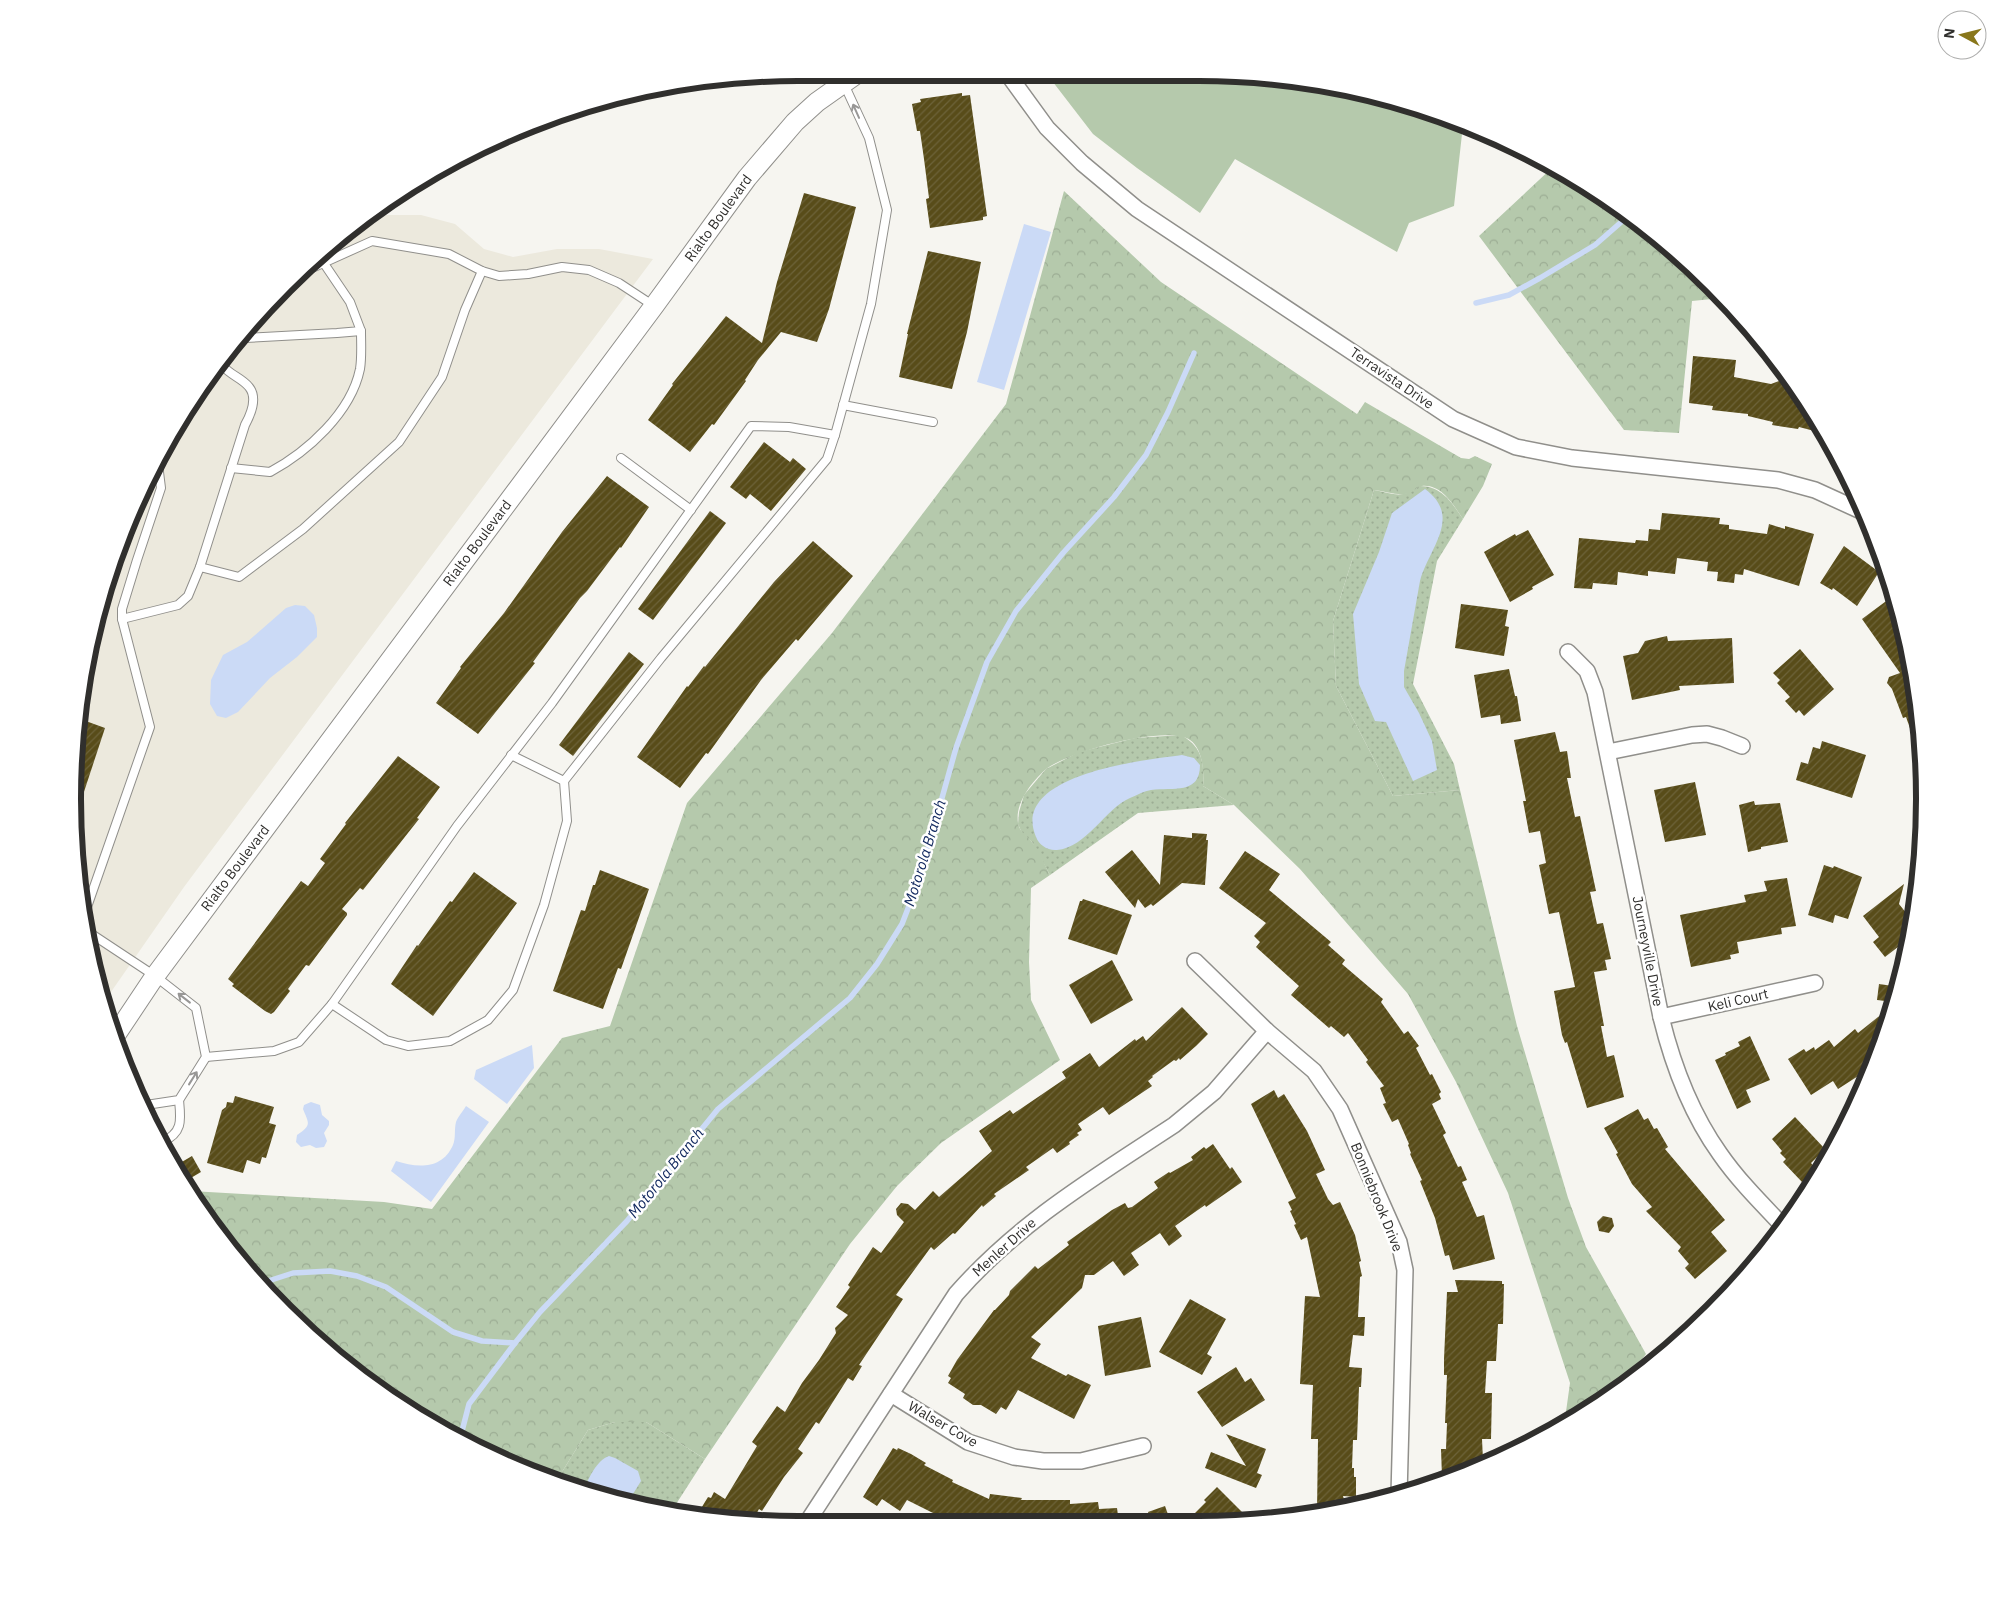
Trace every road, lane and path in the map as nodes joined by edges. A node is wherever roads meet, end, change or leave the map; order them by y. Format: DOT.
graph roads {
  1 [pos="847,81"];
  2 [pos="852,81"];
  3 [pos="1013,81"];
  4 [pos="323,262"];
  5 [pos="482,271"];
  6 [pos="654,306"];
  7 [pos="361,330"];
  8 [pos="249,338"];
  9 [pos="225,368"];
  10 [pos="843,405"];
  11 [pos="933,422"];
  12 [pos="835,435"];
  13 [pos="621,458"];
  14 [pos="231,468"];
  15 [pos="159,473"];
  16 [pos="1854,507"];
  17 [pos="691,510"];
  18 [pos="200,567"];
  19 [pos="122,619"];
  20 [pos="1568,652"];
  21 [pos="1742,746"];
  22 [pos="1608,752"];
  23 [pos="512,756"];
  24 [pos="564,781"];
  25 [pos="89,902"];
  26 [pos="95,936"];
  27 [pos="1195,961"];
  28 [pos="155,976"];
  29 [pos="1815,983"];
  30 [pos="332,1004"];
  31 [pos="1661,1017"];
  32 [pos="119,1029"];
  33 [pos="1268,1031"];
  34 [pos="206,1057"];
  35 [pos="180,1100"];
  36 [pos="150,1104"];
  37 [pos="167,1139"];
  38 [pos="1778,1221"];
  39 [pos="891,1394"];
  40 [pos="1143,1446"];
  41 [pos="1399,1487"];
  42 [pos="811,1516"];
  1 -- 6 [label="street, Rialto Boulevard"];
  10 -- 2 [label="lane, one-way"];
  3 -- 16 [label="street, Terravista Drive"];
  4 -- 5 [label="lane"];
  4 -- 7 [label="lane"];
  5 -- 6 [label="lane"];
  5 -- 18 [label="lane"];
  6 -- 28 [label="street, Rialto Boulevard"];
  7 -- 8 [label="lane"];
  7 -- 14 [label="lane"];
  9 -- 14 [label="lane"];
  10 -- 11 [label="lane"];
  10 -- 12 [label="lane"];
  12 -- 17 [label="lane"];
  12 -- 24 [label="lane"];
  13 -- 17 [label="lane"];
  14 -- 18 [label="lane"];
  15 -- 19 [label="lane"];
  17 -- 23 [label="lane"];
  18 -- 19 [label="lane"];
  19 -- 25 [label="lane"];
  20 -- 22 [label="street, Journeyville Drive"];
  21 -- 22 [label="street"];
  22 -- 31 [label="street, Journeyville Drive"];
  23 -- 24 [label="lane"];
  23 -- 30 [label="lane"];
  24 -- 30 [label="lane"];
  26 -- 28 [label="lane"];
  27 -- 33 [label="street, Bonniebrook Drive"];
  28 -- 32 [label="street, Rialto Boulevard"];
  34 -- 28 [label="lane, one-way"];
  29 -- 31 [label="street, Keli Court"];
  30 -- 34 [label="lane"];
  31 -- 38 [label="street, Journeyville Drive"];
  33 -- 39 [label="street, Menler Drive"];
  33 -- 41 [label="street, Bonniebrook Drive"];
  35 -- 34 [label="lane, one-way"];
  35 -- 36 [label="lane"];
  35 -- 37 [label="lane"];
  39 -- 40 [label="street, Walser Cove"];
  39 -- 42 [label="street, Menler Drive"];
}
